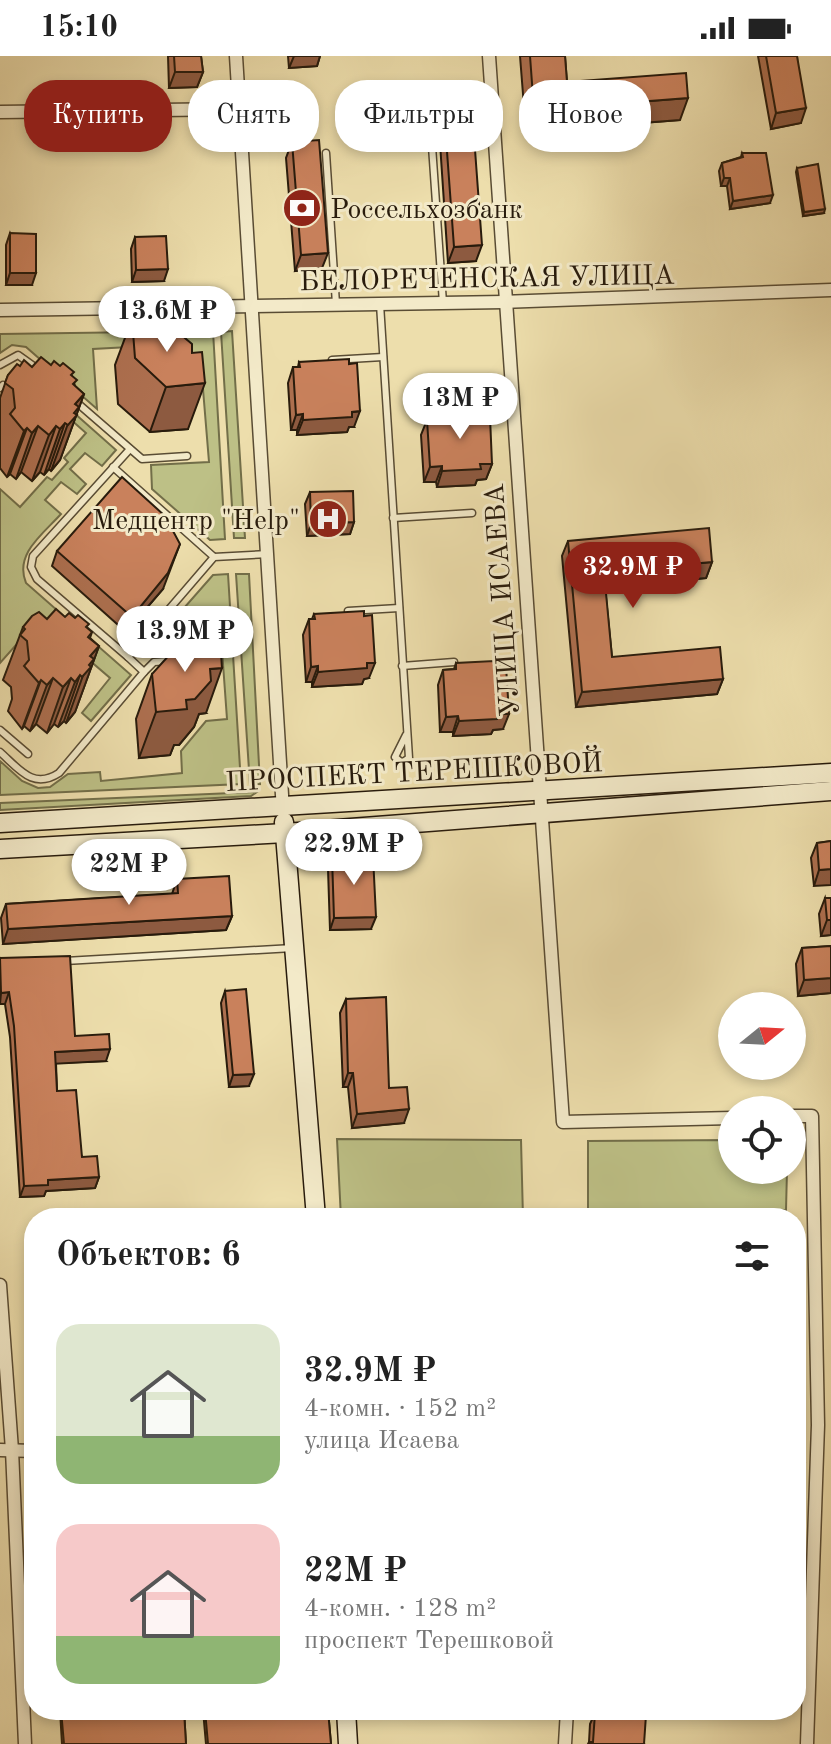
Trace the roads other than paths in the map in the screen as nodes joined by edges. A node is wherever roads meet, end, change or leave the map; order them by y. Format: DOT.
graph roads {
  1 [pos="236,56"];
  2 [pos="489,56"];
  3 [pos="238,80"];
  4 [pos="188,110"];
  5 [pos="0,112"];
  6 [pos="243,152"];
  7 [pos="432,152"];
  8 [pos="326,153"];
  9 [pos="831,290"];
  10 [pos="504,302"];
  11 [pos="443,303"];
  12 [pos="336,304"];
  13 [pos="380,304"];
  14 [pos="253,306"];
  15 [pos="0,310"];
  16 [pos="383,357"];
  17 [pos="332,360"];
  18 [pos="0,365"];
  19 [pos="48,377"];
  20 [pos="71,398"];
  21 [pos="130,449"];
  22 [pos="187,456"];
  23 [pos="113,467"];
  24 [pos="472,513"];
  25 [pos="393,518"];
  26 [pos="269,554"];
  27 [pos="214,557"];
  28 [pos="399,608"];
  29 [pos="348,611"];
  30 [pos="128,657"];
  31 [pos="185,660"];
  32 [pos="454,662"];
  33 [pos="402,666"];
  34 [pos="144,672"];
  35 [pos="0,730"];
  36 [pos="406,735"];
  37 [pos="0,752"];
  38 [pos="28,754"];
  39 [pos="831,773"];
  40 [pos="831,791"];
  41 [pos="539,803"];
  42 [pos="284,819"];
  43 [pos="0,823"];
  44 [pos="0,849"];
  45 [pos="293,948"];
  46 [pos="62,961"];
  47 [pos="806,1116"];
  48 [pos="718,1118"];
  49 [pos="315,1208"];
  50 [pos="0,1285"];
  51 [pos="6,1450"];
  52 [pos="347,1720"];
  53 [pos="566,1720"];
  54 [pos="25,1744"];
  55 [pos="348,1744"];
  56 [pos="565,1744"];
  57 [pos="807,1744"];
  1 -- 3 [label="street"];
  2 -- 10 [label="street, УЛИЦА ИСАЕВА"];
  4 -- 5 [label="street"];
  6 -- 14 [label="street"];
  7 -- 11 [label="lane"];
  8 -- 12 [label="lane"];
  9 -- 10 [label="street, БЕЛОРЕЧЕНСКАЯ УЛИЦА"];
  10 -- 11 [label="street, БЕЛОРЕЧЕНСКАЯ УЛИЦА"];
  10 -- 41 [label="street, УЛИЦА ИСАЕВА"];
  11 -- 13 [label="street, БЕЛОРЕЧЕНСКАЯ УЛИЦА"];
  12 -- 13 [label="street, БЕЛОРЕЧЕНСКАЯ УЛИЦА"];
  12 -- 14 [label="street, БЕЛОРЕЧЕНСКАЯ УЛИЦА"];
  13 -- 16 [label="lane"];
  14 -- 15 [label="street, БЕЛОРЕЧЕНСКАЯ УЛИЦА"];
  14 -- 26 [label="street"];
  16 -- 17 [label="lane"];
  16 -- 25 [label="lane"];
  18 -- 19 [label="lane"];
  20 -- 21 [label="lane"];
  21 -- 22 [label="lane"];
  21 -- 23 [label="lane"];
  23 -- 27 [label="lane"];
  23 -- 30 [label="lane"];
  24 -- 25 [label="lane"];
  25 -- 28 [label="lane"];
  26 -- 27 [label="lane"];
  26 -- 42 [label="street"];
  27 -- 30 [label="lane"];
  28 -- 29 [label="lane"];
  28 -- 33 [label="lane"];
  30 -- 34 [label="lane"];
  31 -- 34 [label="lane"];
  32 -- 33 [label="lane"];
  33 -- 36 [label="lane"];
  34 -- 37 [label="lane"];
  35 -- 38 [label="lane"];
  39 -- 41 [label="main road, ПРОСПЕКТ ТЕРЕШКОВОЙ"];
  40 -- 41 [label="main road, ПРОСПЕКТ ТЕРЕШКОВОЙ"];
  41 -- 42 [label="main road, ПРОСПЕКТ ТЕРЕШКОВОЙ"];
  41 -- 42 [label="main road, ПРОСПЕКТ ТЕРЕШКОВОЙ"];
  41 -- 48 [label="street, УЛИЦА ИСАЕВА"];
  42 -- 43 [label="main road, ПРОСПЕКТ ТЕРЕШКОВОЙ"];
  42 -- 44 [label="main road, ПРОСПЕКТ ТЕРЕШКОВОЙ"];
  42 -- 45 [label="main road"];
  45 -- 46 [label="lane"];
  45 -- 49 [label="main road"];
  47 -- 57 [label="street"];
  50 -- 51 [label="street"];
  51 -- 54 [label="street"];
  52 -- 55 [label="main road"];
  53 -- 56 [label="street"];
}
